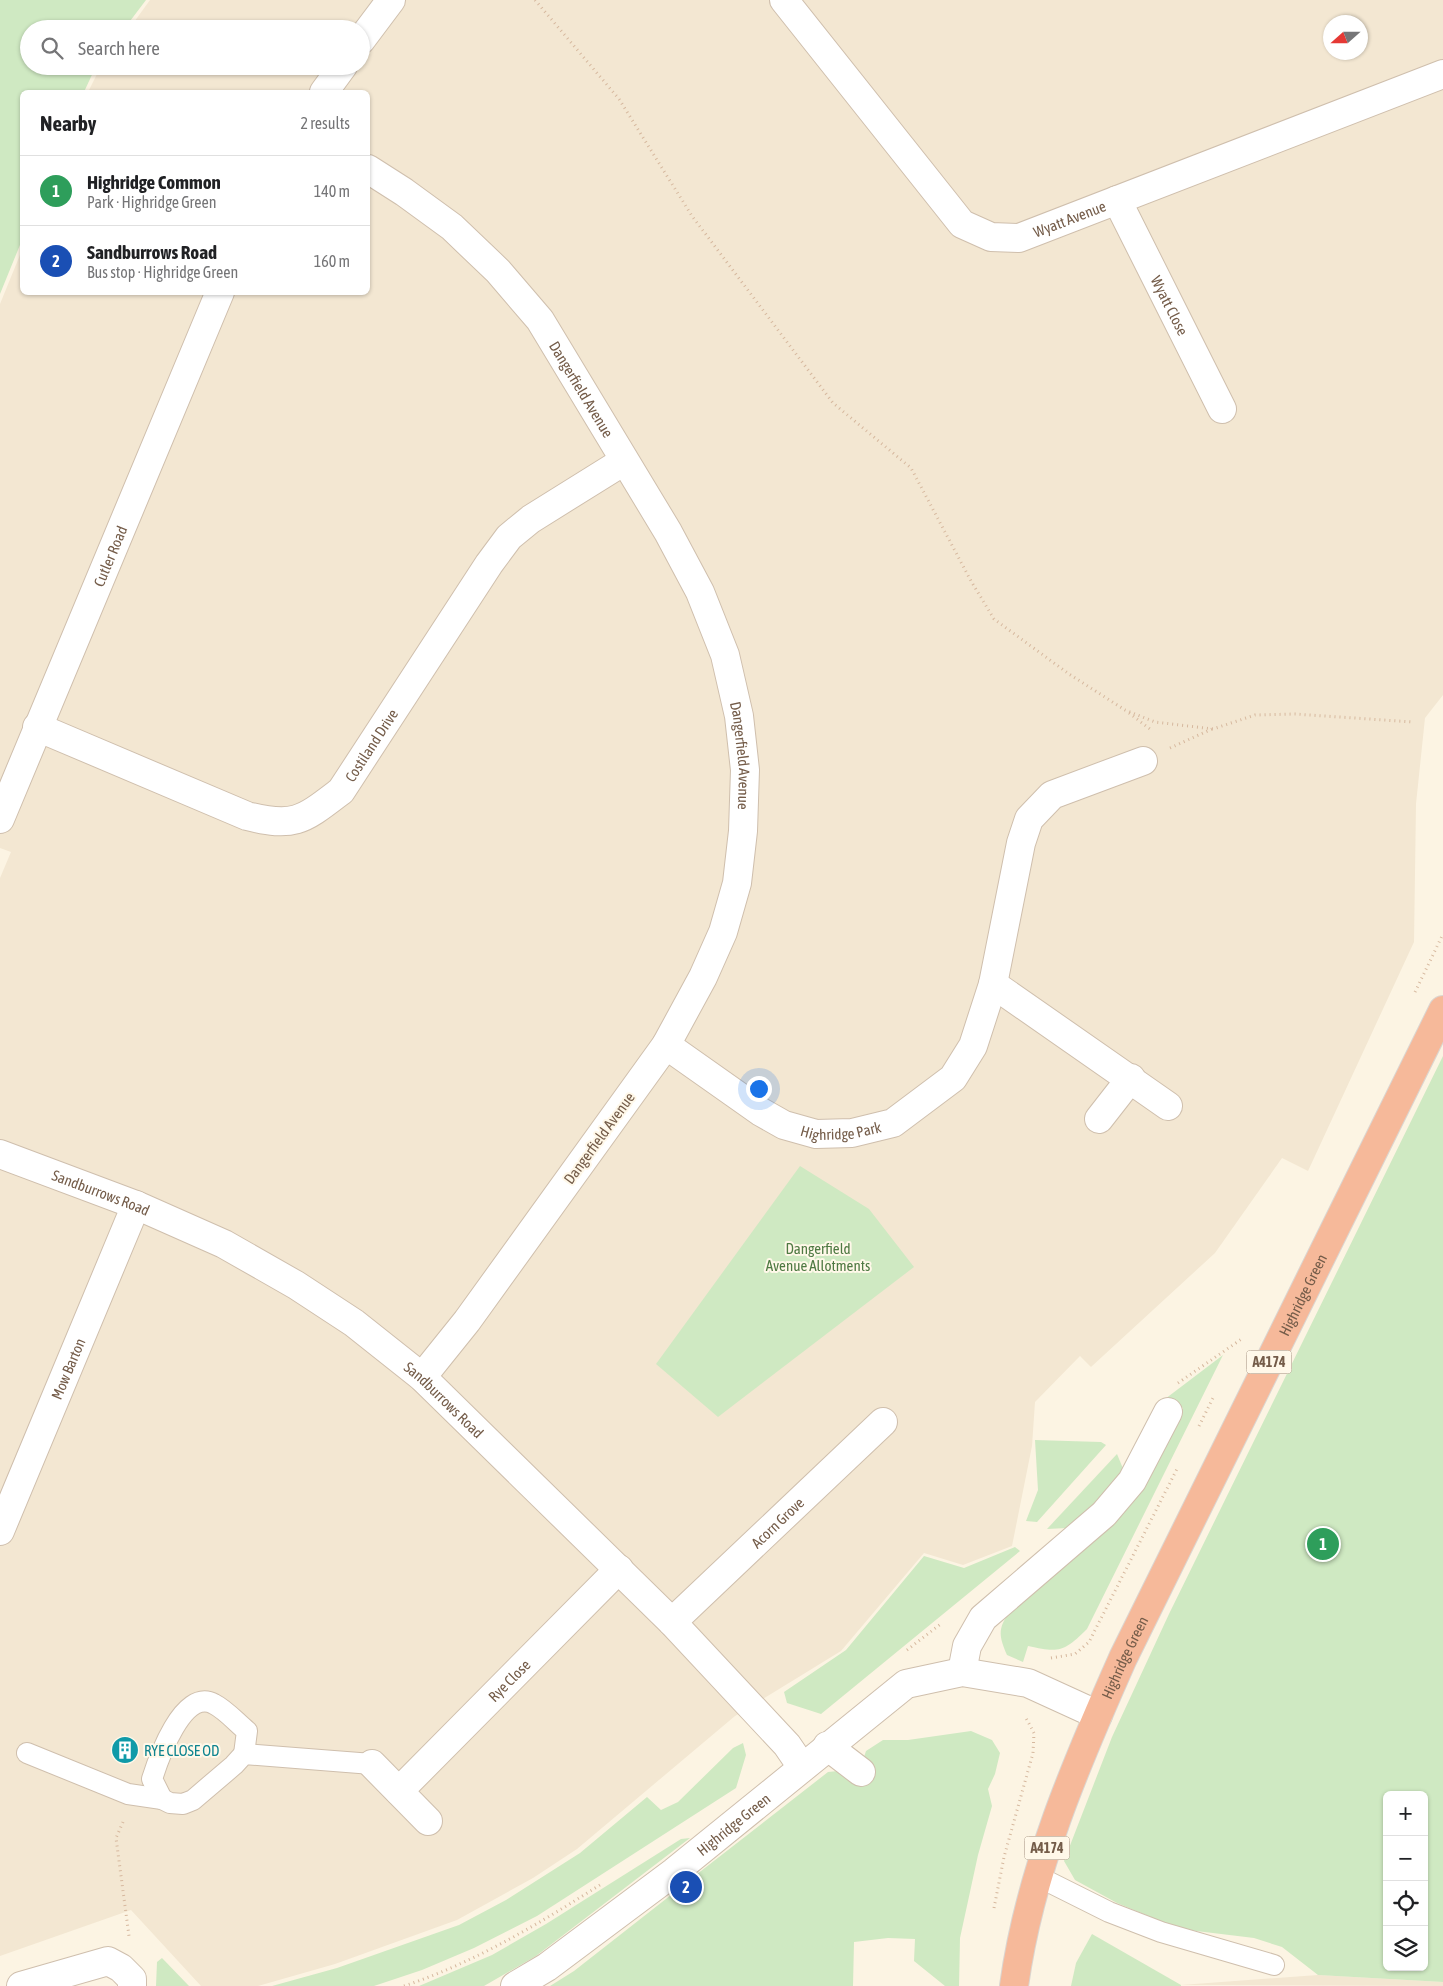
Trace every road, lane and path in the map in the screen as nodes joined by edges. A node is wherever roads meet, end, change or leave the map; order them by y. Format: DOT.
graph roads {
  1 [pos="391,0"];
  2 [pos="535,0"];
  3 [pos="784,0"];
  4 [pos="370,28"];
  5 [pos="1443,74"];
  6 [pos="336,75"];
  7 [pos="325,90"];
  8 [pos="370,170"];
  9 [pos="1118,200"];
  10 [pos="219,295"];
  11 [pos="1222,409"];
  12 [pos="624,461"];
  13 [pos="1413,722"];
  14 [pos="38,727"];
  15 [pos="1213,728"];
  16 [pos="1143,761"];
  17 [pos="0,819"];
  18 [pos="993,984"];
  19 [pos="1443,1010"];
  20 [pos="666,1045"];
  21 [pos="1131,1078"];
  22 [pos="1168,1106"];
  23 [pos="1099,1119"];
  24 [pos="0,1154"];
  25 [pos="136,1205"];
  26 [pos="1244,1338"];
  27 [pos="422,1377"];
  28 [pos="1170,1400"];
  29 [pos="883,1422"];
  30 [pos="0,1531"];
  31 [pos="619,1570"];
  32 [pos="949,1618"];
  33 [pos="672,1622"];
  34 [pos="903,1654"];
  35 [pos="962,1672"];
  36 [pos="1098,1715"];
  37 [pos="828,1746"];
  38 [pos="27,1753"];
  39 [pos="244,1754"];
  40 [pos="372,1764"];
  41 [pos="802,1767"];
  42 [pos="861,1772"];
  43 [pos="399,1791"];
  44 [pos="135,1795"];
  45 [pos="162,1799"];
  46 [pos="428,1821"];
  47 [pos="1037,1876"];
  48 [pos="603,1882"];
  49 [pos="1274,1965"];
  50 [pos="132,1982"];
  51 [pos="20,1986"];
  52 [pos="404,1986"];
  53 [pos="515,1986"];
  54 [pos="1014,1986"];
  1 -- 4 [label="street"];
  2 -- 15 [label="path"];
  3 -- 9 [label="street, Wyatt Avenue"];
  5 -- 9 [label="street, Wyatt Avenue"];
  6 -- 7 [label="street"];
  8 -- 12 [label="street, Dangerfield Avenue"];
  9 -- 11 [label="street, Wyatt Close"];
  10 -- 14 [label="street, Cutler Road"];
  12 -- 14 [label="street, Costiland Drive"];
  12 -- 20 [label="street, Dangerfield Avenue"];
  13 -- 15 [label="path"];
  14 -- 17 [label="street, Cutler Road"];
  15 -- 16 [label="path"];
  16 -- 18 [label="street, Highridge Park"];
  18 -- 20 [label="street, Highridge Park"];
  18 -- 21 [label="street"];
  19 -- 36 [label="highway, Highridge Green / A4174"];
  20 -- 27 [label="street, Dangerfield Avenue"];
  21 -- 22 [label="street"];
  21 -- 23 [label="street"];
  24 -- 25 [label="street, Sandburrows Road"];
  25 -- 27 [label="street, Sandburrows Road"];
  25 -- 30 [label="street, Mow Barton"];
  26 -- 28 [label="path"];
  27 -- 31 [label="street, Sandburrows Road"];
  28 -- 35 [label="street"];
  29 -- 33 [label="street, Acorn Grove"];
  31 -- 33 [label="street, Sandburrows Road"];
  31 -- 43 [label="street, Rye Close"];
  32 -- 34 [label="path"];
  33 -- 41 [label="street, Sandburrows Road"];
  35 -- 36 [label="street, Highridge Green"];
  35 -- 37 [label="street, Highridge Green"];
  36 -- 47 [label="highway, Highridge Green / A4174"];
  37 -- 41 [label="street, Highridge Green"];
  37 -- 42 [label="street"];
  38 -- 44 [label="lane"];
  39 -- 40 [label="lane"];
  39 -- 45 [label="lane"];
  39 -- 45 [label="lane"];
  40 -- 43 [label="street"];
  41 -- 53 [label="street, Highridge Green"];
  43 -- 46 [label="street"];
  44 -- 45 [label="lane"];
  44 -- 50 [label="path"];
  47 -- 49 [label="lane"];
  47 -- 54 [label="highway, Highridge Green / A4174"];
  48 -- 52 [label="path"];
  50 -- 51 [label="street"];
}
